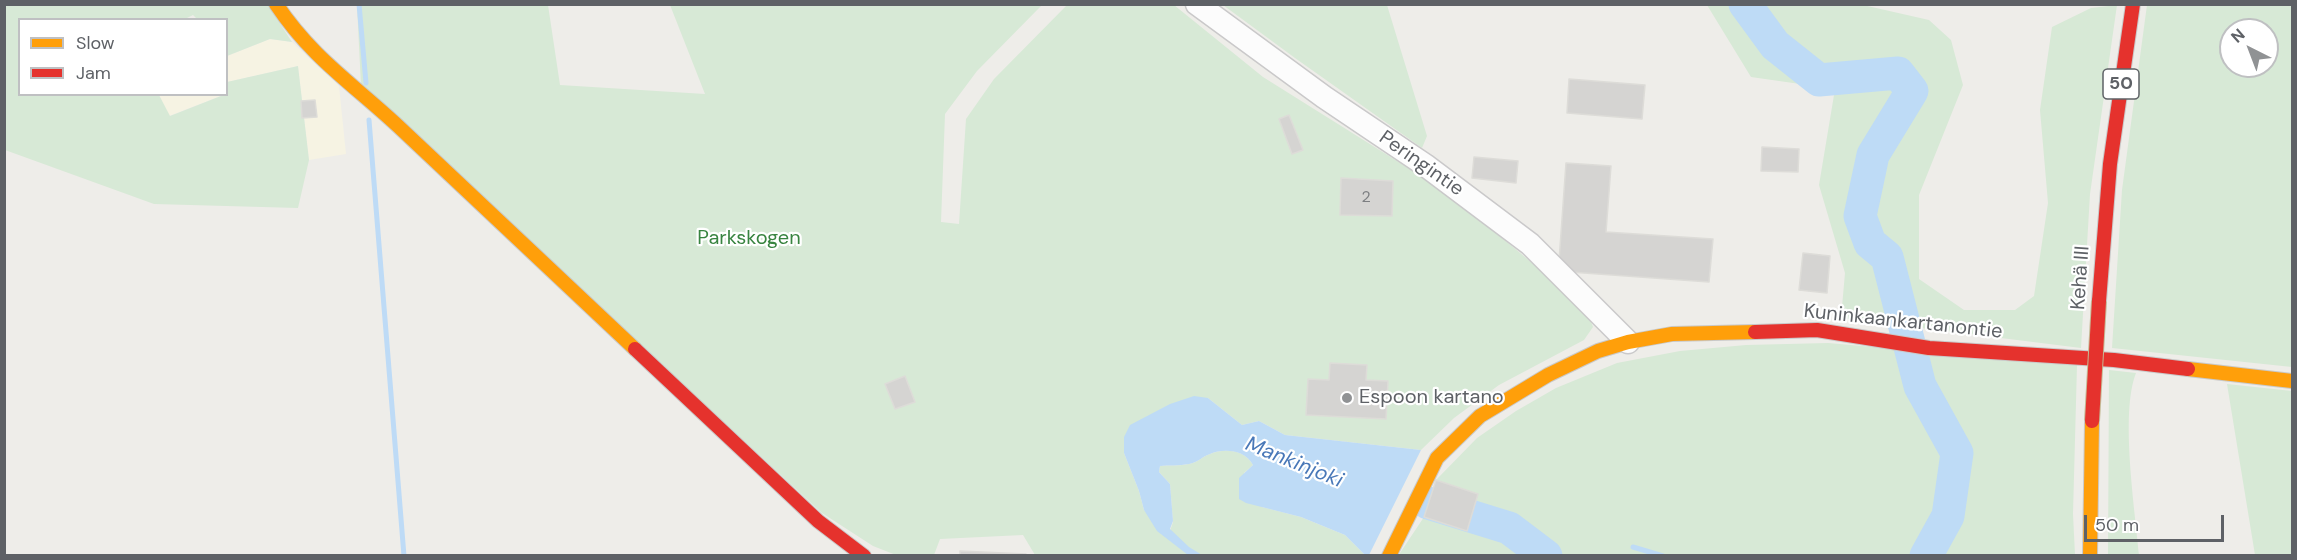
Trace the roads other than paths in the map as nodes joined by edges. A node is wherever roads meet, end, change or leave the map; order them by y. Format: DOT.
graph roads {
  1 [pos="276,4"];
  2 [pos="1197,4"];
  3 [pos="2133,4"];
  4 [pos="1628,342"];
  5 [pos="2292,381"];
  6 [pos="864,555"];
  7 [pos="1389,555"];
  8 [pos="2090,555"];
  1 -- 6 [label="main road"];
  2 -- 4 [label="street, Peringintie"];
  3 -- 8 [label="main road, Kehä III / 50, bridge"];
  4 -- 5 [label="main road, Kuninkaankartanontie"];
  4 -- 7 [label="main road, Kuninkaankartanontie"];
}
